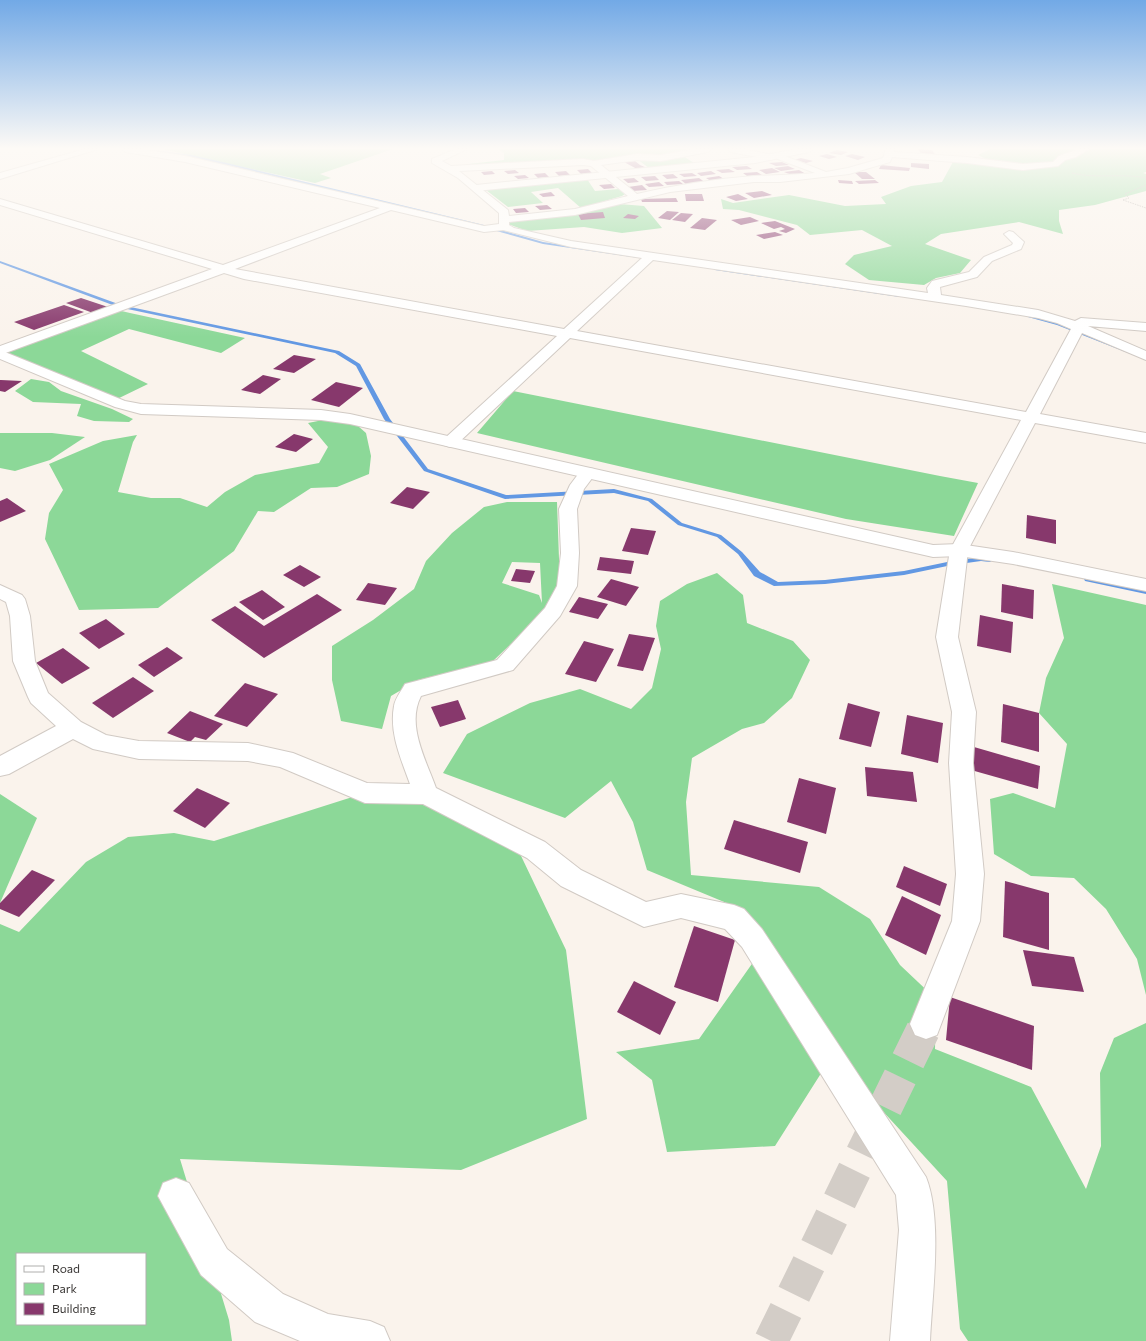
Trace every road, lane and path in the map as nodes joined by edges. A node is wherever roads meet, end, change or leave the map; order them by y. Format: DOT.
graph roads {
  1 [pos="31,212"];
  2 [pos="379,212"];
  3 [pos="410,212"];
  4 [pos="504,212"];
  5 [pos="577,212"];
  6 [pos="504,223"];
  7 [pos="1009,234"];
  8 [pos="651,256"];
  9 [pos="221,270"];
  10 [pos="935,298"];
  11 [pos="1062,320"];
  12 [pos="1079,327"];
  13 [pos="1146,327"];
  14 [pos="566,334"];
  15 [pos="0,351"];
  16 [pos="0,354"];
  17 [pos="1146,356"];
  18 [pos="1029,418"];
  19 [pos="1146,438"];
  20 [pos="450,442"];
  21 [pos="588,473"];
  22 [pos="959,550"];
  23 [pos="1146,585"];
  24 [pos="0,591"];
  25 [pos="73,728"];
  26 [pos="0,767"];
  27 [pos="426,794"];
  28 [pos="926,1024"];
  29 [pos="176,1196"];
  30 [pos="370,1341"];
  31 [pos="910,1341"];
  1 -- 9 [label="street"];
  2 -- 9 [label="street"];
  3 -- 6 [label="street"];
  4 -- 6 [label="street"];
  5 -- 6 [label="street"];
  6 -- 8 [label="street"];
  7 -- 10 [label="street"];
  8 -- 10 [label="street"];
  8 -- 14 [label="street"];
  9 -- 14 [label="street"];
  9 -- 15 [label="street"];
  10 -- 11 [label="street"];
  11 -- 12 [label="street"];
  11 -- 13 [label="street"];
  12 -- 17 [label="street"];
  12 -- 18 [label="street"];
  14 -- 18 [label="street"];
  14 -- 20 [label="street"];
  16 -- 20 [label="street"];
  18 -- 19 [label="street"];
  18 -- 22 [label="street"];
  20 -- 21 [label="street"];
  21 -- 22 [label="street"];
  21 -- 27 [label="street"];
  22 -- 23 [label="street"];
  22 -- 28 [label="street"];
  24 -- 25 [label="street"];
  25 -- 26 [label="street"];
  25 -- 27 [label="street"];
  27 -- 31 [label="street"];
  29 -- 30 [label="street"];
}
